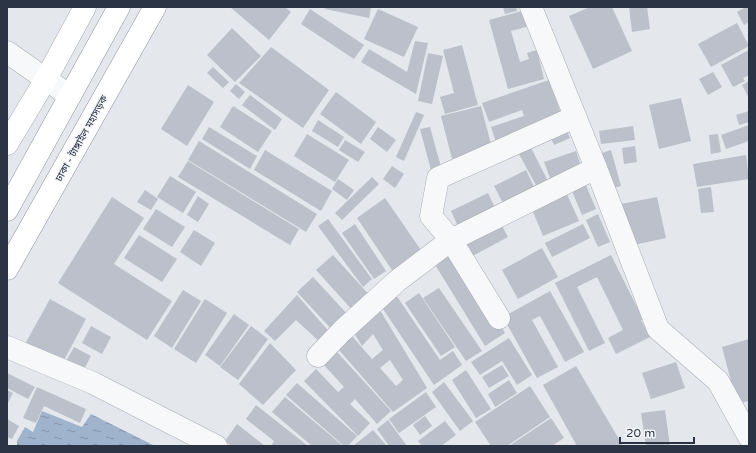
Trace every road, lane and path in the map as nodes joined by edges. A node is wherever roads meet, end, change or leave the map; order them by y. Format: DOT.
graph roads {
  1 [pos="85,7"];
  2 [pos="119,7"];
  3 [pos="154,7"];
  4 [pos="531,7"];
  5 [pos="7,52"];
  6 [pos="46,79"];
  7 [pos="70,96"];
  8 [pos="575,117"];
  9 [pos="7,144"];
  10 [pos="596,168"];
  11 [pos="7,210"];
  12 [pos="451,240"];
  13 [pos="7,269"];
  14 [pos="499,318"];
  15 [pos="7,348"];
  16 [pos="318,356"];
  17 [pos="749,437"];
  18 [pos="216,446"];
  1 -- 6 [label="main road"];
  2 -- 7 [label="main road"];
  3 -- 13 [label="main road, ঢাকা - টাঙ্গাইল মহাসড়ক"];
  4 -- 8 [label="street"];
  5 -- 6 [label="street"];
  6 -- 7 [label="street"];
  6 -- 9 [label="main road"];
  7 -- 11 [label="main road"];
  8 -- 10 [label="street"];
  8 -- 12 [label="street"];
  10 -- 12 [label="street"];
  10 -- 17 [label="street"];
  12 -- 14 [label="street"];
  12 -- 16 [label="street"];
  15 -- 18 [label="street"];
}
